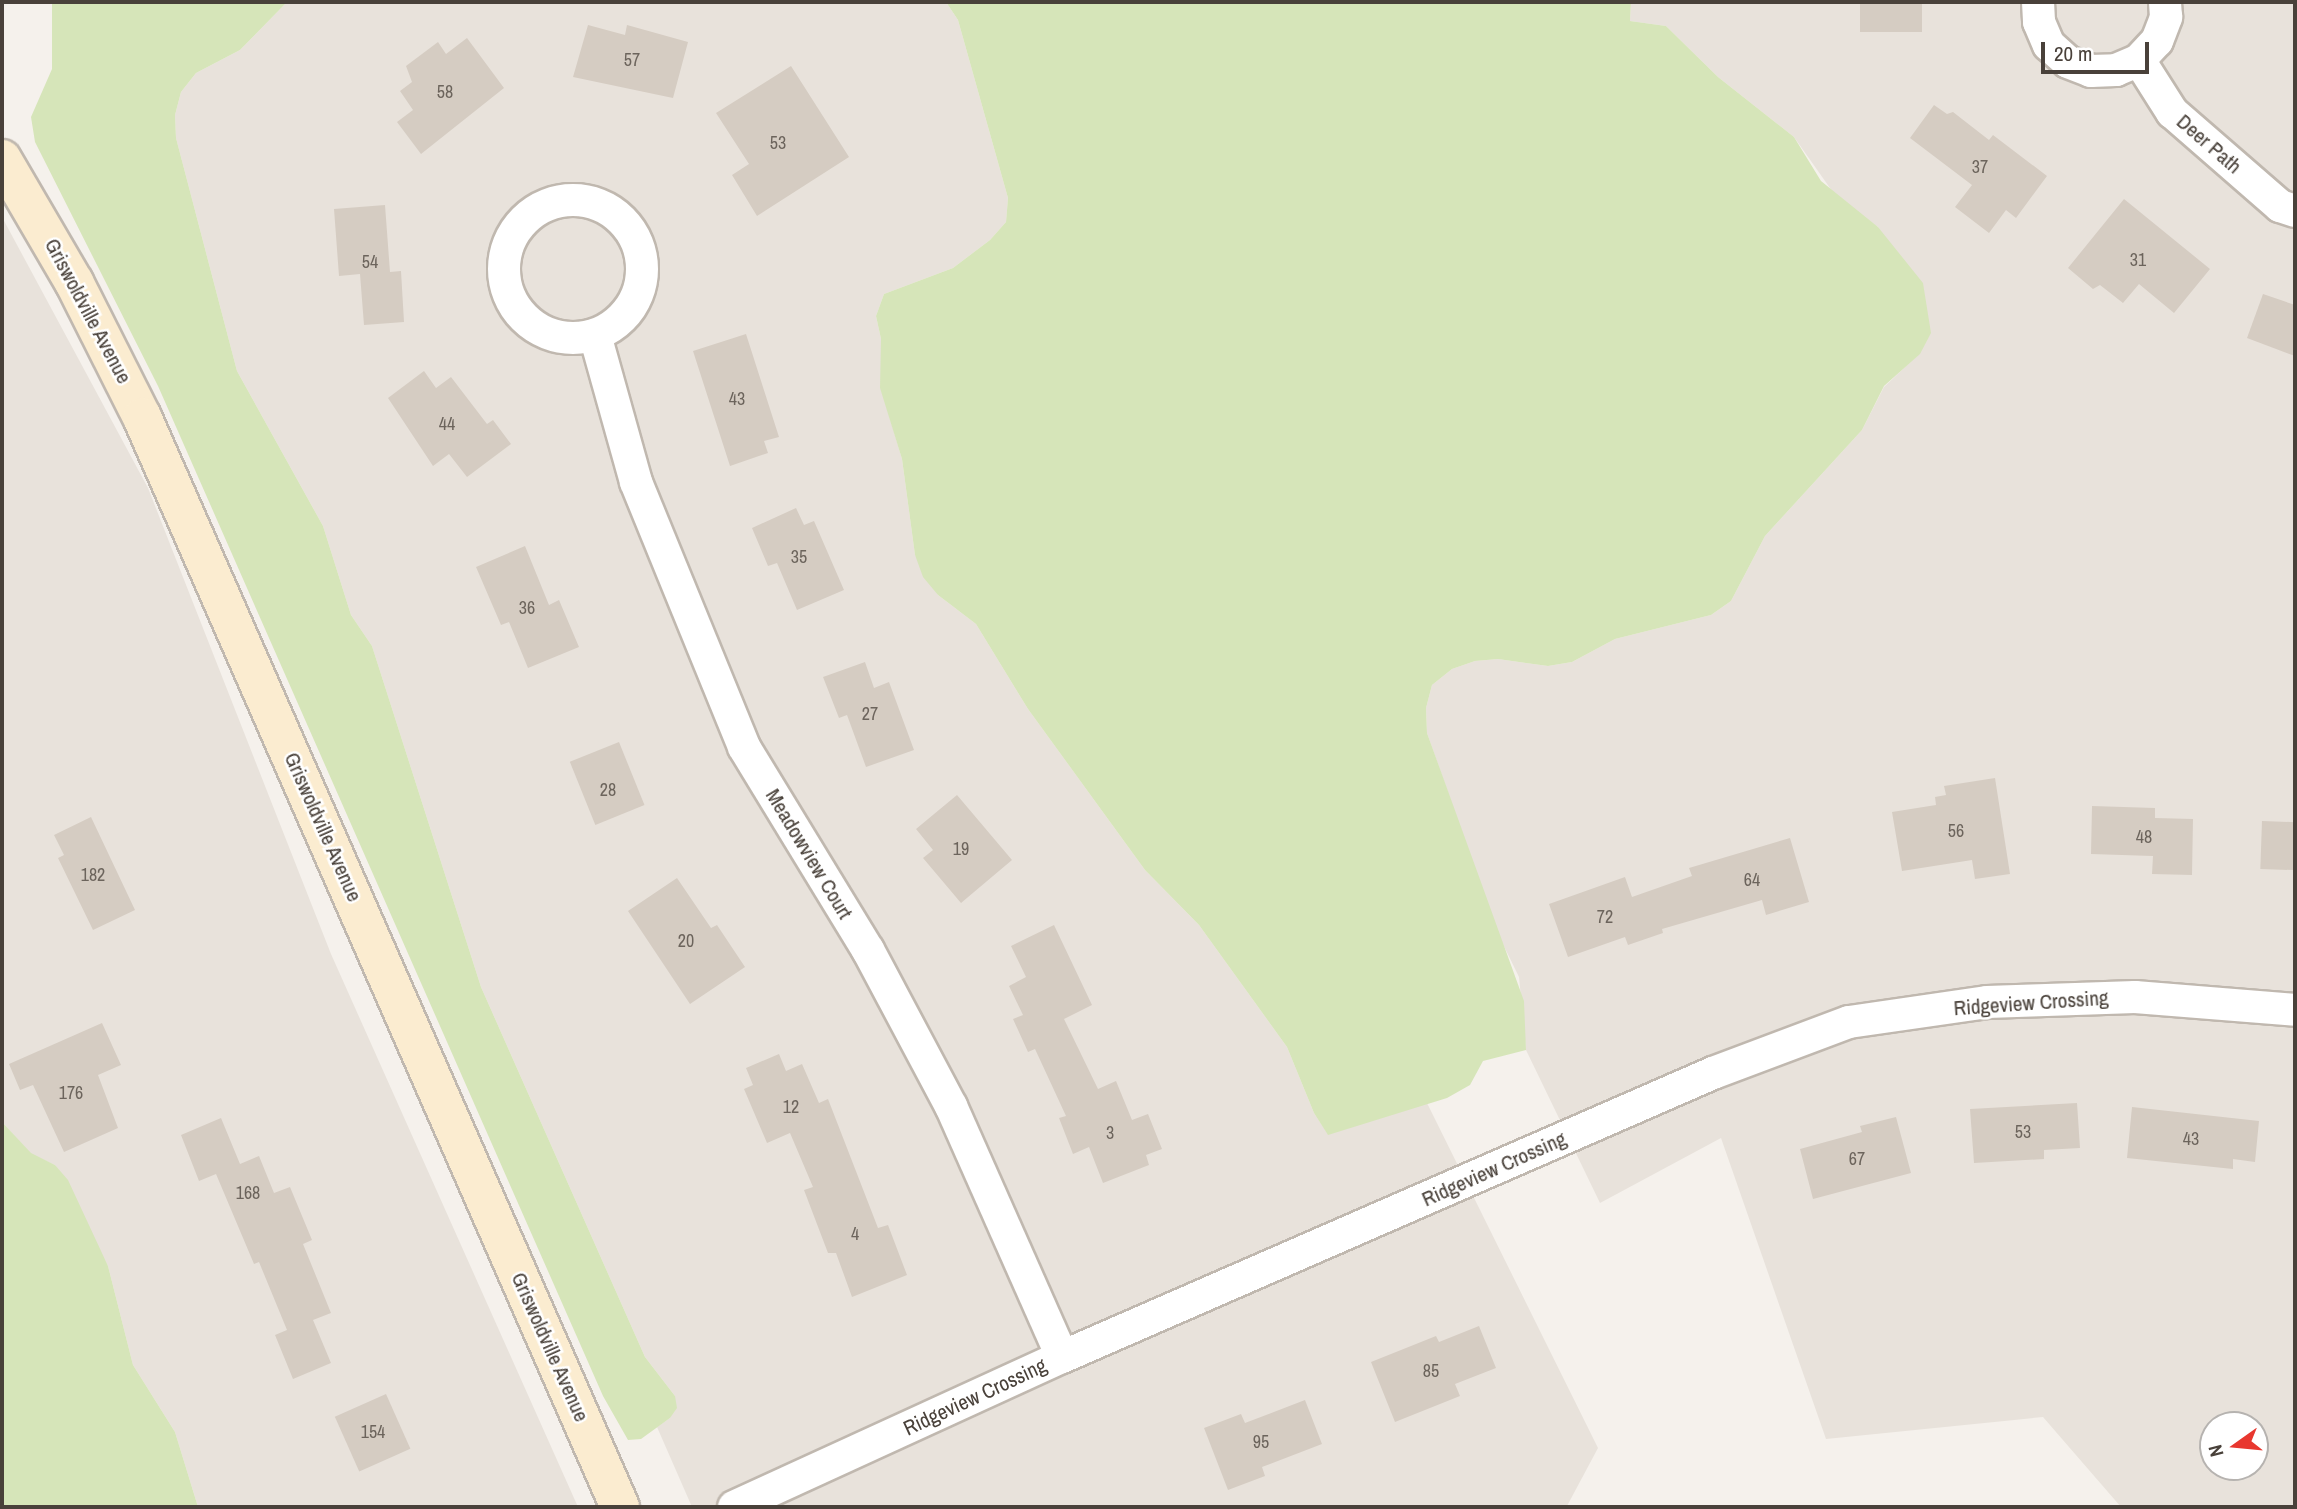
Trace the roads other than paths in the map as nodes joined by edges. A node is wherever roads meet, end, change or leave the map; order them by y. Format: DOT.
graph roads {
  1 [pos="2038,2"];
  2 [pos="2165,2"];
  3 [pos="2139,60"];
  4 [pos="2,159"];
  5 [pos="2295,211"];
  6 [pos="595,335"];
  7 [pos="2295,1010"];
  8 [pos="1062,1357"];
  9 [pos="620,1507"];
  10 [pos="734,1507"];
  1 -- 3 [label="street"];
  2 -- 3 [label="street"];
  3 -- 5 [label="street, Deer Path"];
  4 -- 9 [label="street, Griswoldville Avenue"];
  6 -- 6 [label="street"];
  6 -- 8 [label="street, Meadowview Court"];
  7 -- 8 [label="street, Ridgeview Crossing"];
  8 -- 10 [label="street, Ridgeview Crossing"];
}
